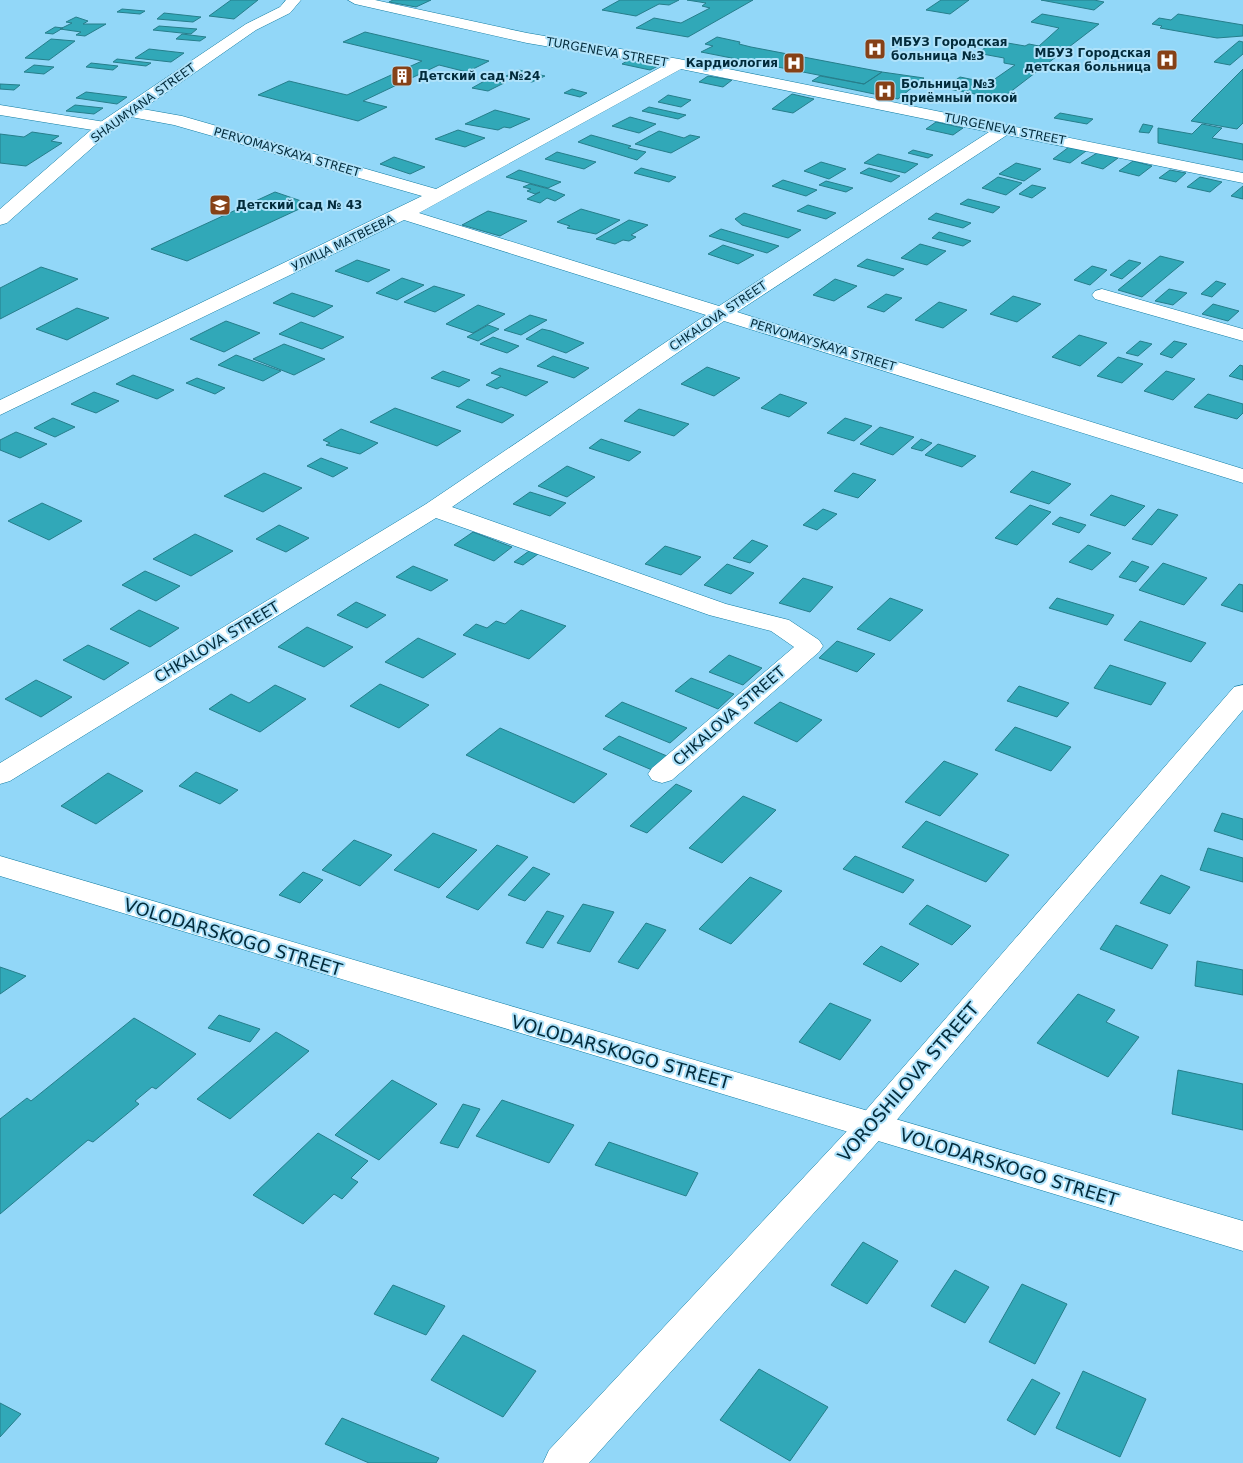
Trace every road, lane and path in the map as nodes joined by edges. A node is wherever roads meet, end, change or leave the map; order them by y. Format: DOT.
graph roads {
  1 [pos="294,0"];
  2 [pos="355,0"];
  3 [pos="679,64"];
  4 [pos="0,110"];
  5 [pos="137,113"];
  6 [pos="105,127"];
  7 [pos="1005,129"];
  8 [pos="1243,178"];
  9 [pos="437,195"];
  10 [pos="403,214"];
  11 [pos="0,219"];
  12 [pos="1102,295"];
  13 [pos="722,313"];
  14 [pos="1243,335"];
  15 [pos="0,408"];
  16 [pos="1243,476"];
  17 [pos="434,509"];
  18 [pos="1243,693"];
  19 [pos="662,774"];
  20 [pos="0,775"];
  21 [pos="0,866"];
  22 [pos="872,1126"];
  23 [pos="1243,1236"];
  24 [pos="563,1463"];
  1 -- 6 [label="street, SHAUMYANA STREET"];
  2 -- 3 [label="street, TURGENEVA STREET"];
  3 -- 7 [label="street, TURGENEVA STREET"];
  3 -- 9 [label="street, УЛИЦА МАТВЕЕВА"];
  4 -- 6 [label="street"];
  5 -- 9 [label="street, PERVOMAYSKAYA STREET"];
  6 -- 11 [label="street, SHAUMYANA STREET"];
  7 -- 8 [label="street, TURGENEVA STREET"];
  7 -- 13 [label="street, CHKALOVA STREET"];
  9 -- 10 [label="street, УЛИЦА МАТВЕЕВА"];
  10 -- 13 [label="street, PERVOMAYSKAYA STREET"];
  10 -- 15 [label="street, УЛИЦА МАТВЕЕВА"];
  12 -- 14 [label="street"];
  13 -- 16 [label="street, PERVOMAYSKAYA STREET"];
  13 -- 17 [label="street, CHKALOVA STREET"];
  17 -- 19 [label="street, CHKALOVA STREET"];
  17 -- 20 [label="street, CHKALOVA STREET"];
  18 -- 22 [label="street, VOROSHILOVA STREET"];
  21 -- 22 [label="street, VOLODARSKOGO STREET"];
  22 -- 23 [label="street, VOLODARSKOGO STREET"];
  22 -- 24 [label="street, VOROSHILOVA STREET"];
}
